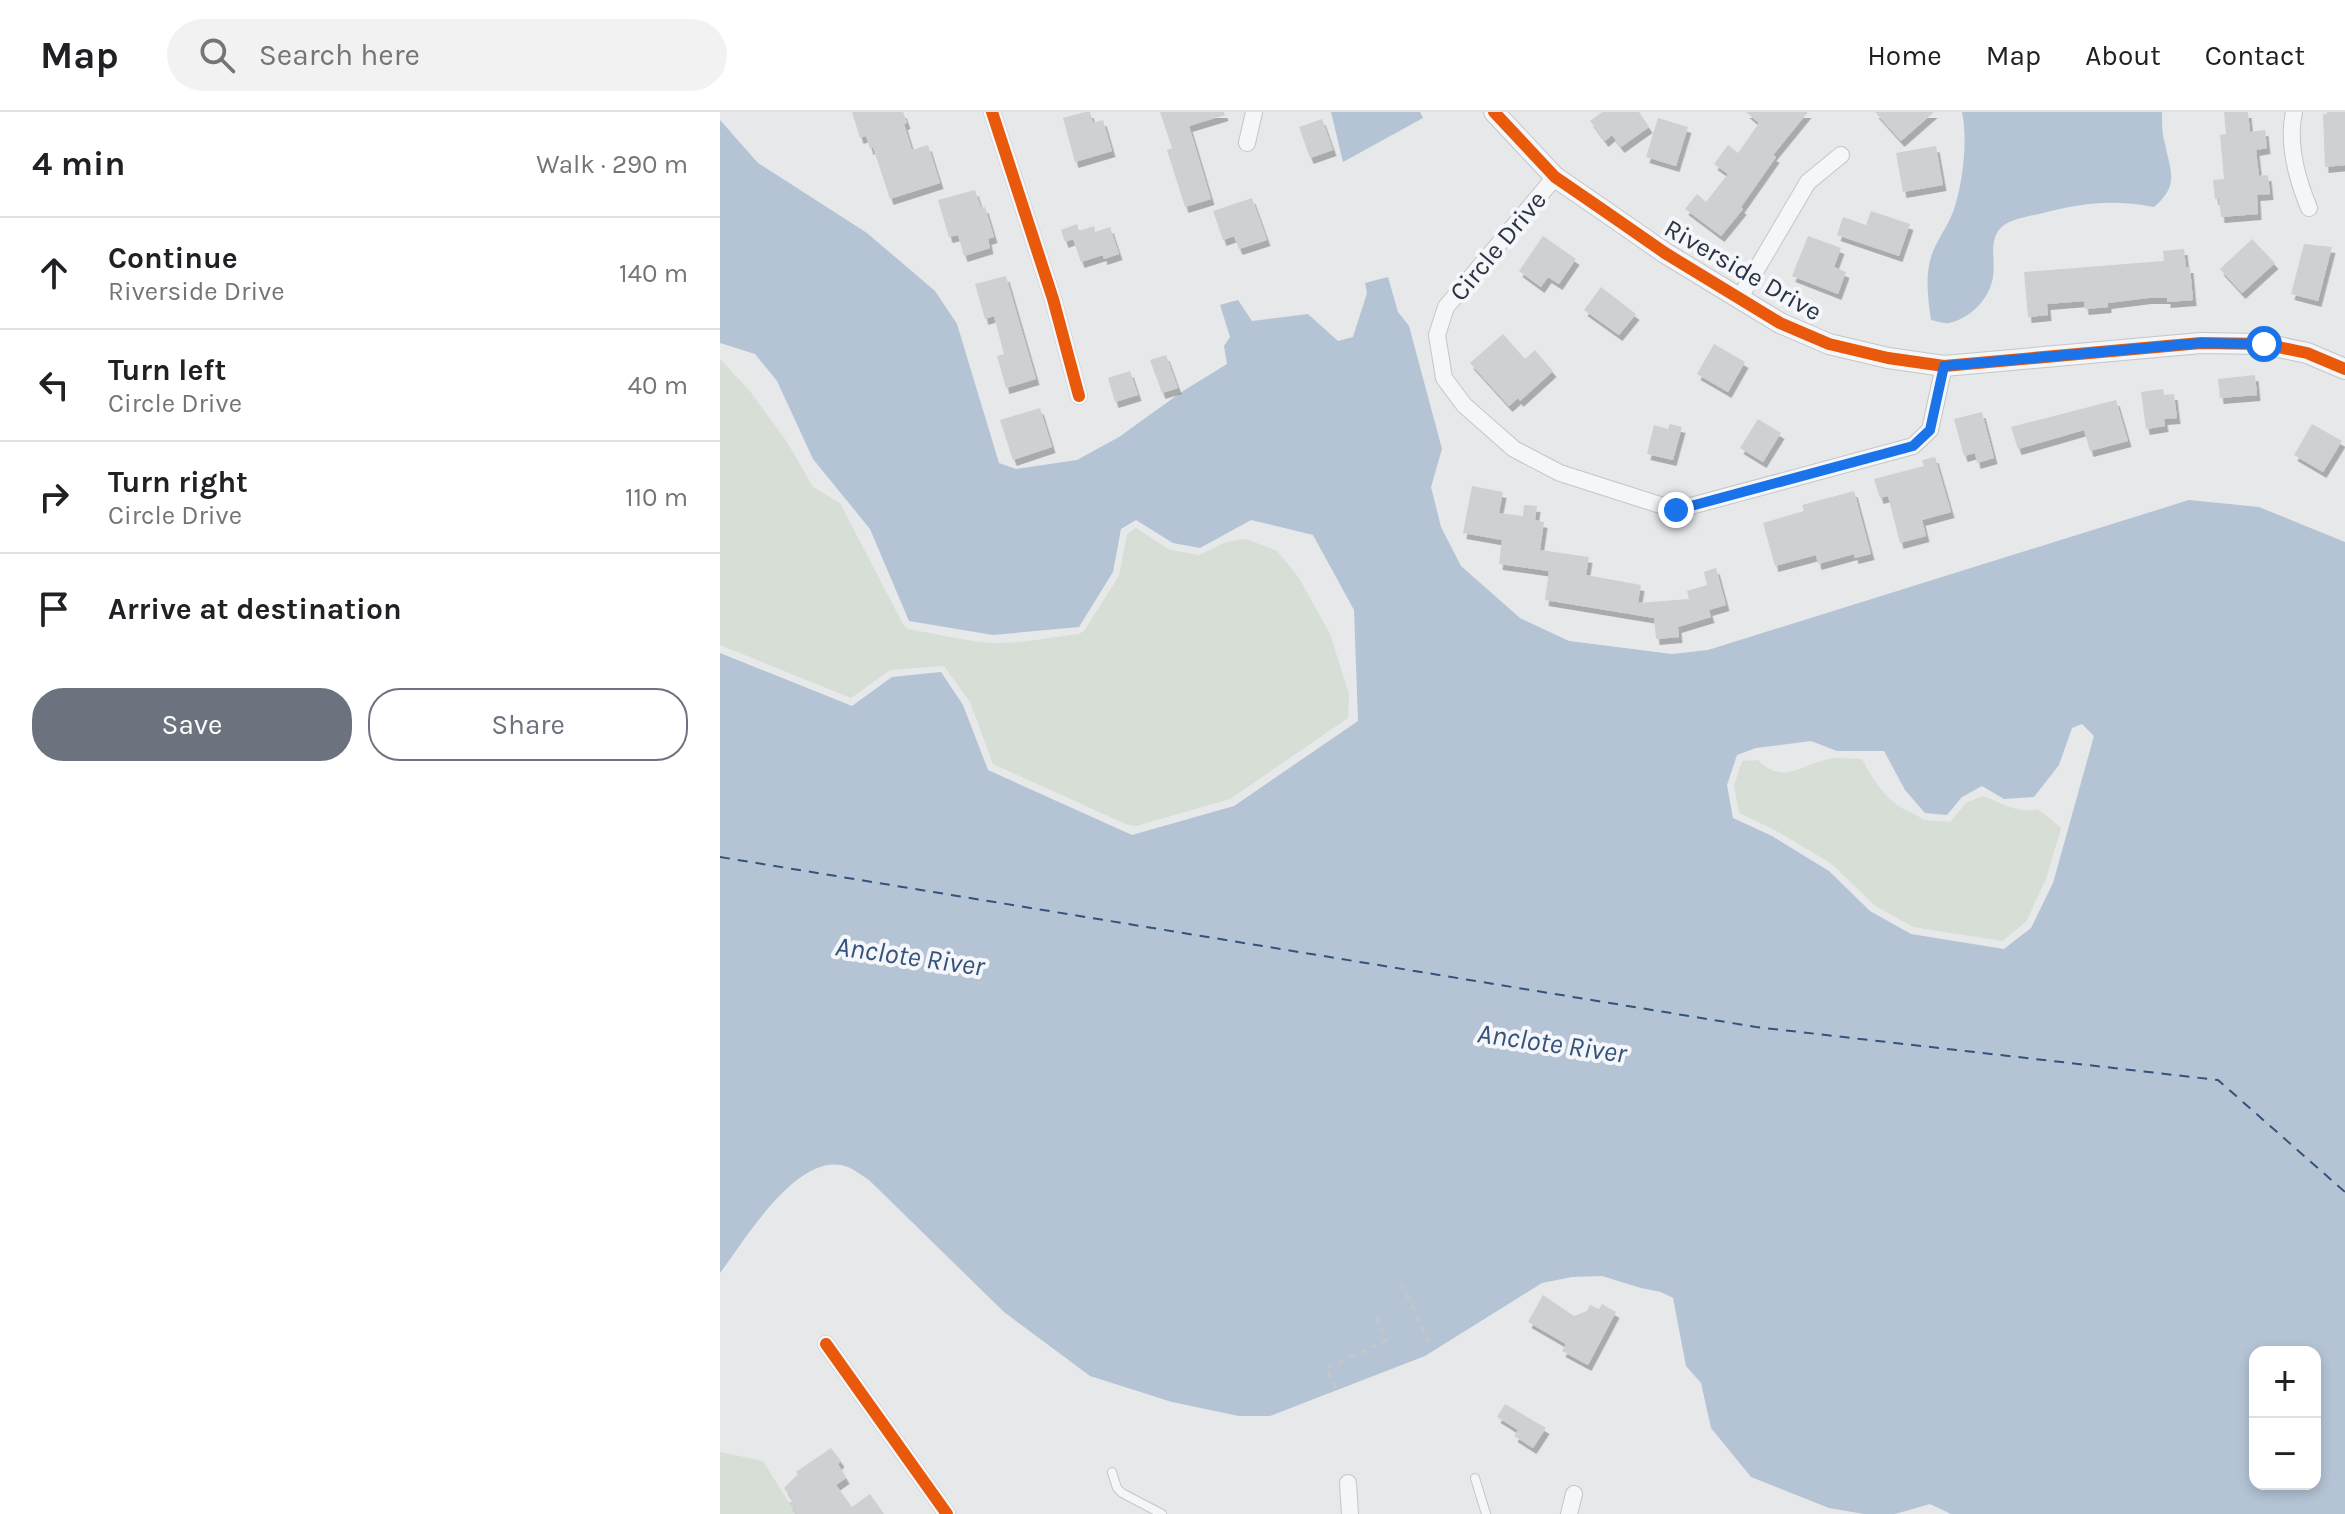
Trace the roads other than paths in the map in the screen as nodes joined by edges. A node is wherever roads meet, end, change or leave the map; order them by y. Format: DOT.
graph roads {
  1 [pos="992,112"];
  2 [pos="1254,112"];
  3 [pos="1494,112"];
  4 [pos="2294,112"];
  5 [pos="1247,143"];
  6 [pos="1841,155"];
  7 [pos="1555,177"];
  8 [pos="2309,208"];
  9 [pos="1739,299"];
  10 [pos="1944,366"];
  11 [pos="2345,369"];
  12 [pos="1079,396"];
  13 [pos="826,1344"];
  14 [pos="1112,1472"];
  15 [pos="1475,1478"];
  16 [pos="1348,1483"];
  17 [pos="1574,1494"];
  18 [pos="947,1514"];
  19 [pos="1162,1514"];
  20 [pos="1350,1514"];
  21 [pos="1486,1514"];
  22 [pos="1569,1514"];
  1 -- 12 [label="street"];
  2 -- 5 [label="street"];
  3 -- 7 [label="street, Riverside Drive"];
  4 -- 8 [label="street"];
  6 -- 9 [label="street"];
  7 -- 9 [label="street, Riverside Drive"];
  7 -- 10 [label="street, Circle Drive"];
  9 -- 10 [label="street, Riverside Drive"];
  10 -- 11 [label="street, Riverside Drive"];
  13 -- 18 [label="street"];
  14 -- 19 [label="lane"];
  15 -- 21 [label="lane"];
  16 -- 20 [label="street"];
  17 -- 22 [label="street"];
}
